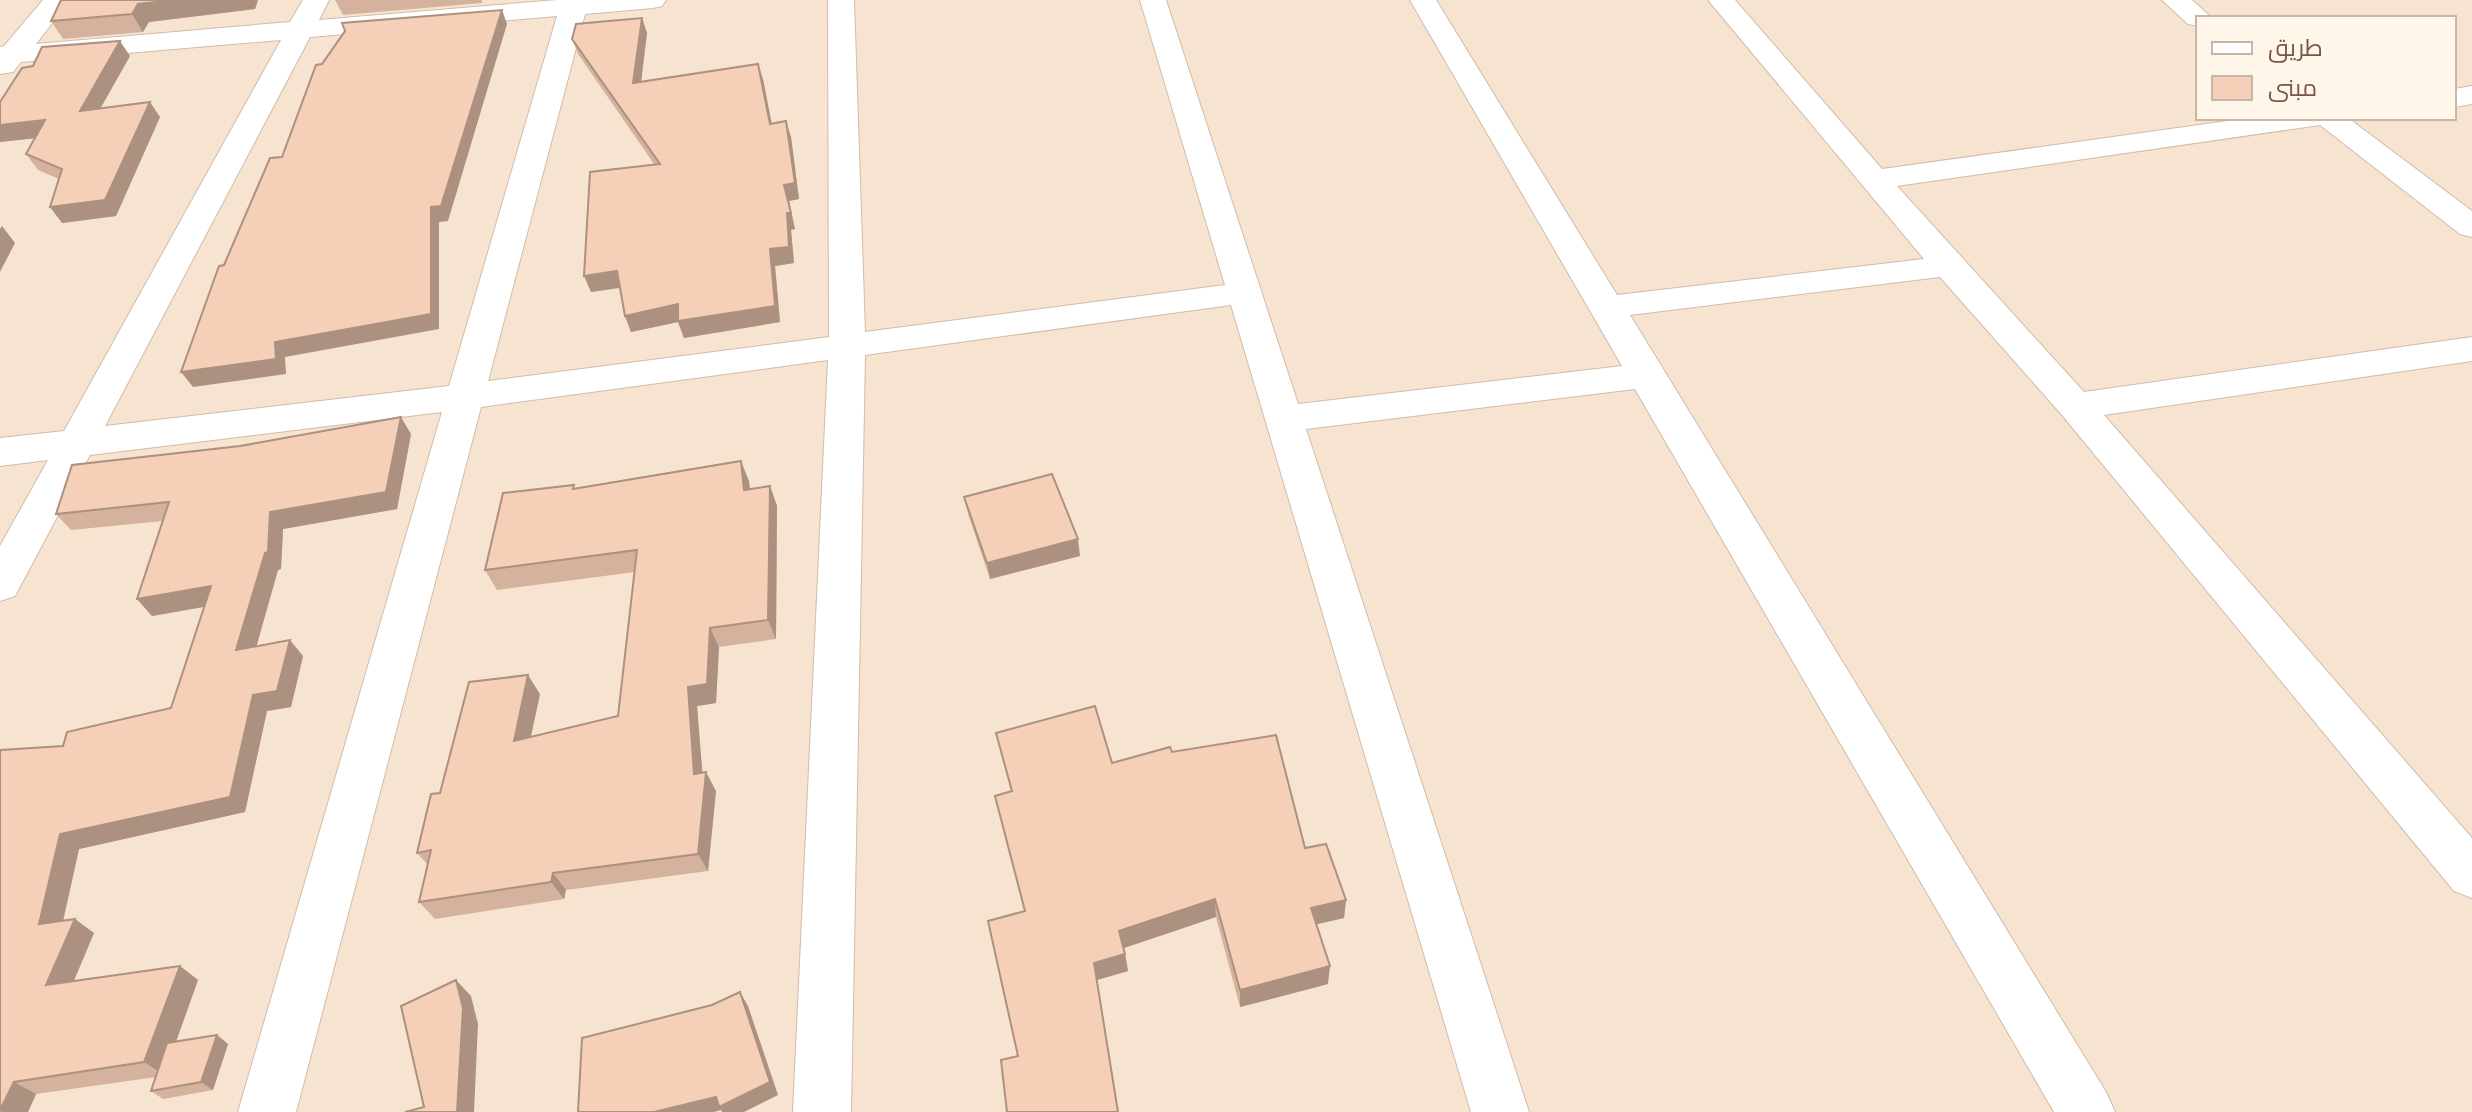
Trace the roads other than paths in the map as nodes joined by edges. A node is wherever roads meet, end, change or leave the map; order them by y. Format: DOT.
graph roads {
  1 [pos="57,0"];
  2 [pos="653,0"];
  3 [pos="841,0"];
  4 [pos="1153,0"];
  5 [pos="1423,0"];
  6 [pos="1721,0"];
  7 [pos="2175,0"];
  8 [pos="574,3"];
  9 [pos="308,15"];
  10 [pos="2196,16"];
  11 [pos="5,60"];
  12 [pos="2299,120"];
  13 [pos="2332,120"];
  14 [pos="1874,180"];
  15 [pos="2472,227"];
  16 [pos="1948,266"];
  17 [pos="1244,293"];
  18 [pos="1606,307"];
  19 [pos="847,345"];
  20 [pos="2472,349"];
  21 [pos="1646,375"];
  22 [pos="465,397"];
  23 [pos="2075,406"];
  24 [pos="1283,419"];
  25 [pos="77,442"];
  26 [pos="0,452"];
  27 [pos="0,585"];
  28 [pos="2472,875"];
  29 [pos="267,1112"];
  30 [pos="822,1112"];
  31 [pos="1500,1112"];
  32 [pos="2086,1112"];
  1 -- 11 [label="street"];
  2 -- 8 [label="street"];
  3 -- 19 [label="street"];
  4 -- 17 [label="street"];
  5 -- 18 [label="street"];
  6 -- 14 [label="street"];
  7 -- 10 [label="street"];
  8 -- 9 [label="street"];
  8 -- 22 [label="street"];
  9 -- 11 [label="street"];
  9 -- 25 [label="street"];
  12 -- 14 [label="street"];
  13 -- 15 [label="street"];
  14 -- 16 [label="street"];
  16 -- 18 [label="street"];
  16 -- 23 [label="street"];
  17 -- 19 [label="street"];
  17 -- 24 [label="street"];
  18 -- 21 [label="street"];
  19 -- 22 [label="street"];
  19 -- 30 [label="street"];
  20 -- 23 [label="street"];
  21 -- 24 [label="street"];
  21 -- 32 [label="street"];
  22 -- 25 [label="street"];
  22 -- 29 [label="street"];
  23 -- 28 [label="street"];
  24 -- 31 [label="street"];
  25 -- 26 [label="street"];
  25 -- 27 [label="street"];
}
